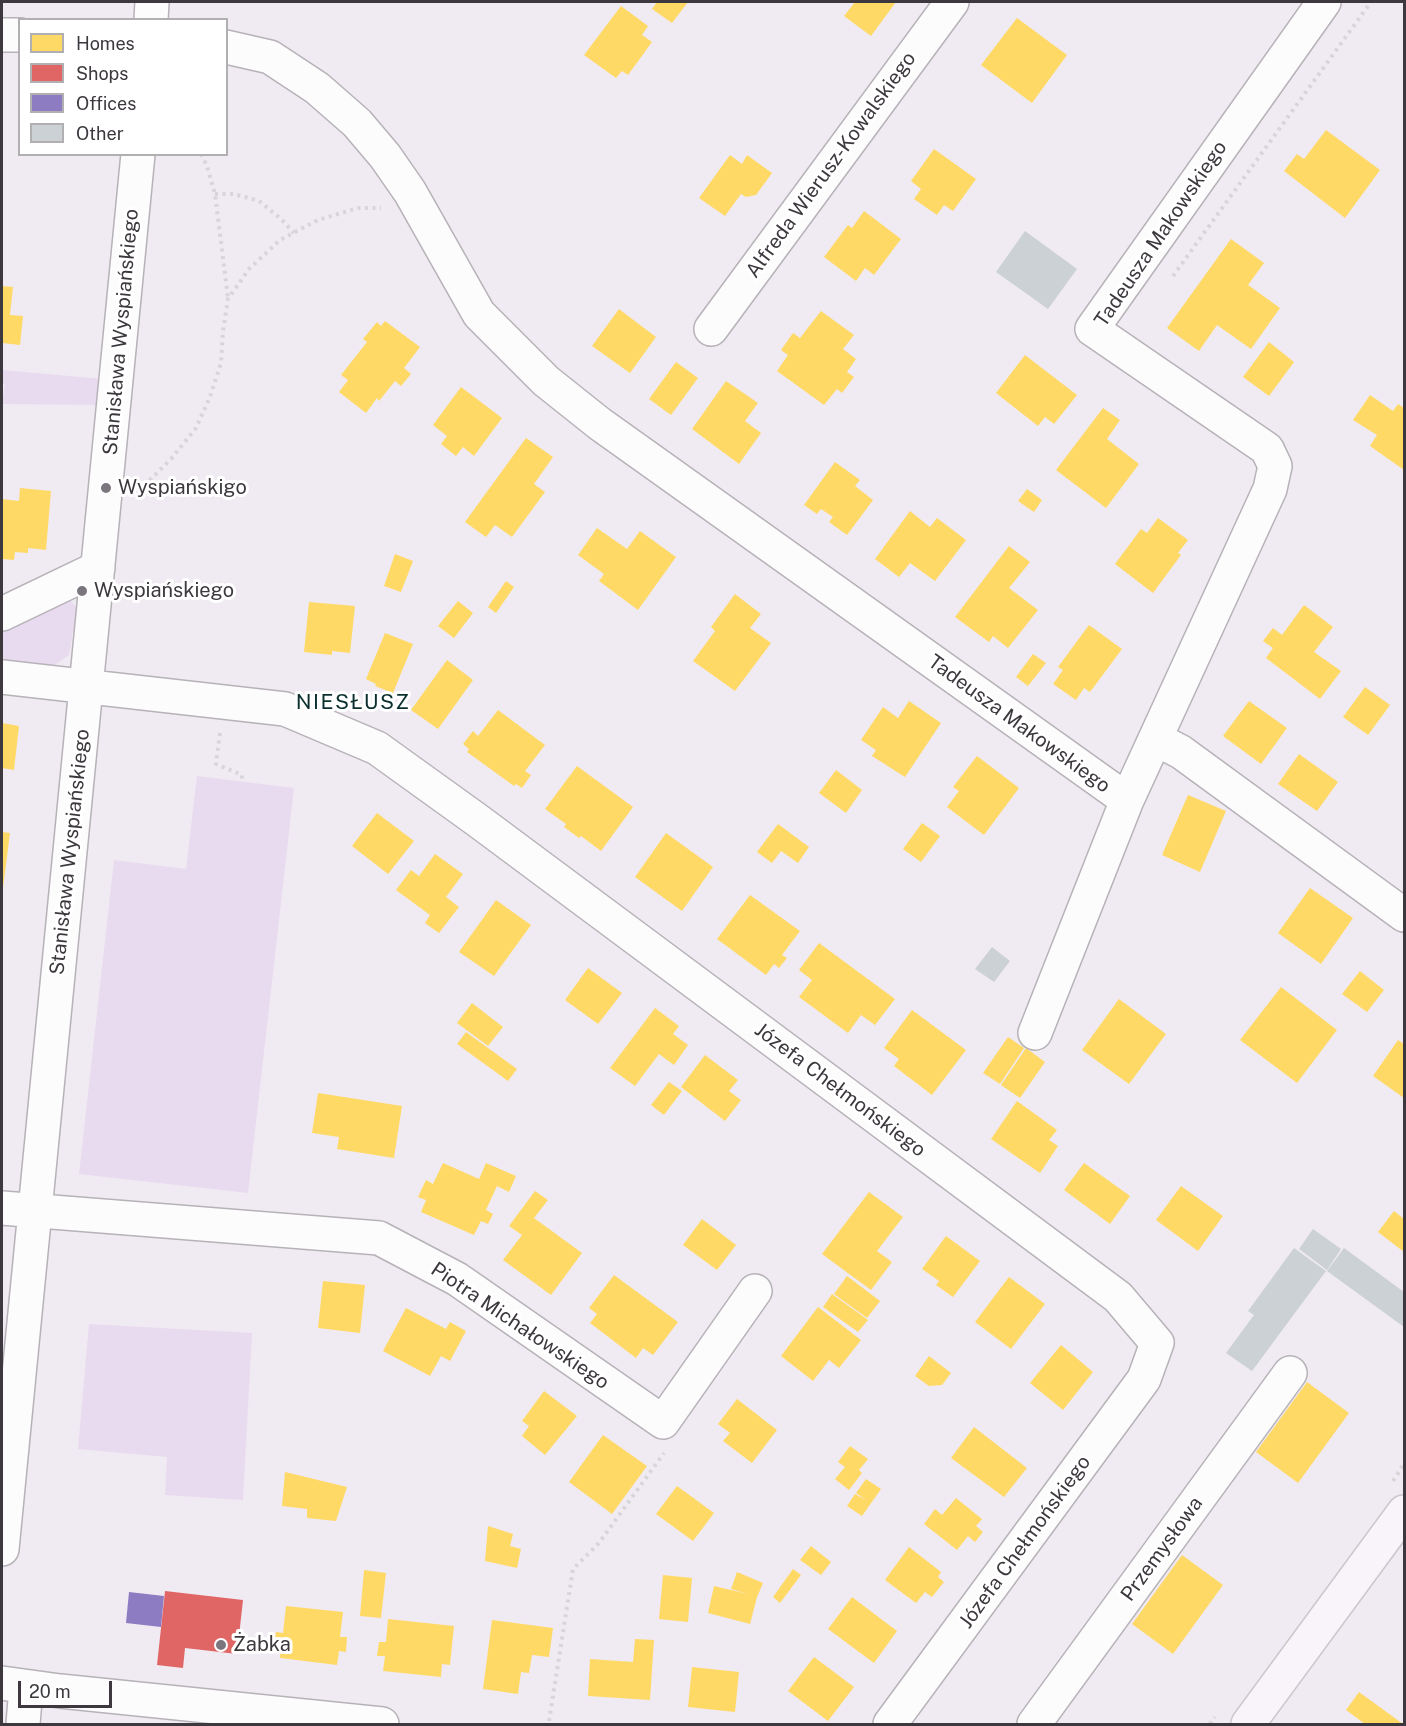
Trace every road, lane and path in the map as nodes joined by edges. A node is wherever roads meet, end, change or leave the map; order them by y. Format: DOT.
graph roads {
  1 [pos="152,2"];
  2 [pos="952,2"];
  3 [pos="1324,2"];
  4 [pos="1371,2"];
  5 [pos="151,18"];
  6 [pos="2,35"];
  7 [pos="18,35"];
  8 [pos="228,47"];
  9 [pos="138,156"];
  10 [pos="202,156"];
  11 [pos="215,194"];
  12 [pos="390,207"];
  13 [pos="294,233"];
  14 [pos="1166,285"];
  15 [pos="228,299"];
  16 [pos="711,329"];
  17 [pos="137,492"];
  18 [pos="98,568"];
  19 [pos="2,614"];
  20 [pos="2,677"];
  21 [pos="86,686"];
  22 [pos="223,702"];
  23 [pos="1156,739"];
  24 [pos="242,781"];
  25 [pos="1127,800"];
  26 [pos="1404,915"];
  27 [pos="1035,1033"];
  28 [pos="2,1208"];
  29 [pos="34,1212"];
  30 [pos="755,1291"];
  31 [pos="1290,1373"];
  32 [pos="663,1422"];
  33 [pos="1404,1512"];
  34 [pos="2,1549"];
  35 [pos="14,1685"];
  36 [pos="549,1721"];
  37 [pos="23,1725"];
  38 [pos="382,1725"];
  39 [pos="890,1725"];
  40 [pos="1034,1725"];
  41 [pos="1248,1725"];
  1 -- 5 [label="street"];
  2 -- 16 [label="street, Alfreda Wierusz-Kowalskiego"];
  3 -- 23 [label="street, Tadeusza Makowskiego"];
  4 -- 14 [label="path"];
  6 -- 7 [label="street"];
  8 -- 25 [label="street, Tadeusza Makowskiego"];
  9 -- 18 [label="street, Stanisława Wyspiańskiego"];
  10 -- 11 [label="path"];
  11 -- 13 [label="path"];
  11 -- 15 [label="path"];
  12 -- 13 [label="path"];
  13 -- 15 [label="path"];
  15 -- 17 [label="path"];
  18 -- 19 [label="street"];
  18 -- 21 [label="street, Stanisława Wyspiańskiego"];
  20 -- 21 [label="street, Józefa Chełmońskiego"];
  21 -- 22 [label="street, Józefa Chełmońskiego"];
  21 -- 29 [label="street, Stanisława Wyspiańskiego"];
  22 -- 24 [label="path"];
  22 -- 39 [label="street, Józefa Chełmońskiego"];
  23 -- 25 [label="street, Tadeusza Makowskiego"];
  23 -- 26 [label="street"];
  25 -- 27 [label="street"];
  28 -- 29 [label="street, Piotra Michałowskiego"];
  29 -- 32 [label="street, Piotra Michałowskiego"];
  29 -- 34 [label="street, Stanisława Wyspiańskiego"];
  30 -- 32 [label="street"];
  31 -- 40 [label="street, Przemysłowa"];
  32 -- 36 [label="path"];
  33 -- 41 [label="main road"];
  35 -- 37 [label="street"];
  35 -- 38 [label="street"];
}
